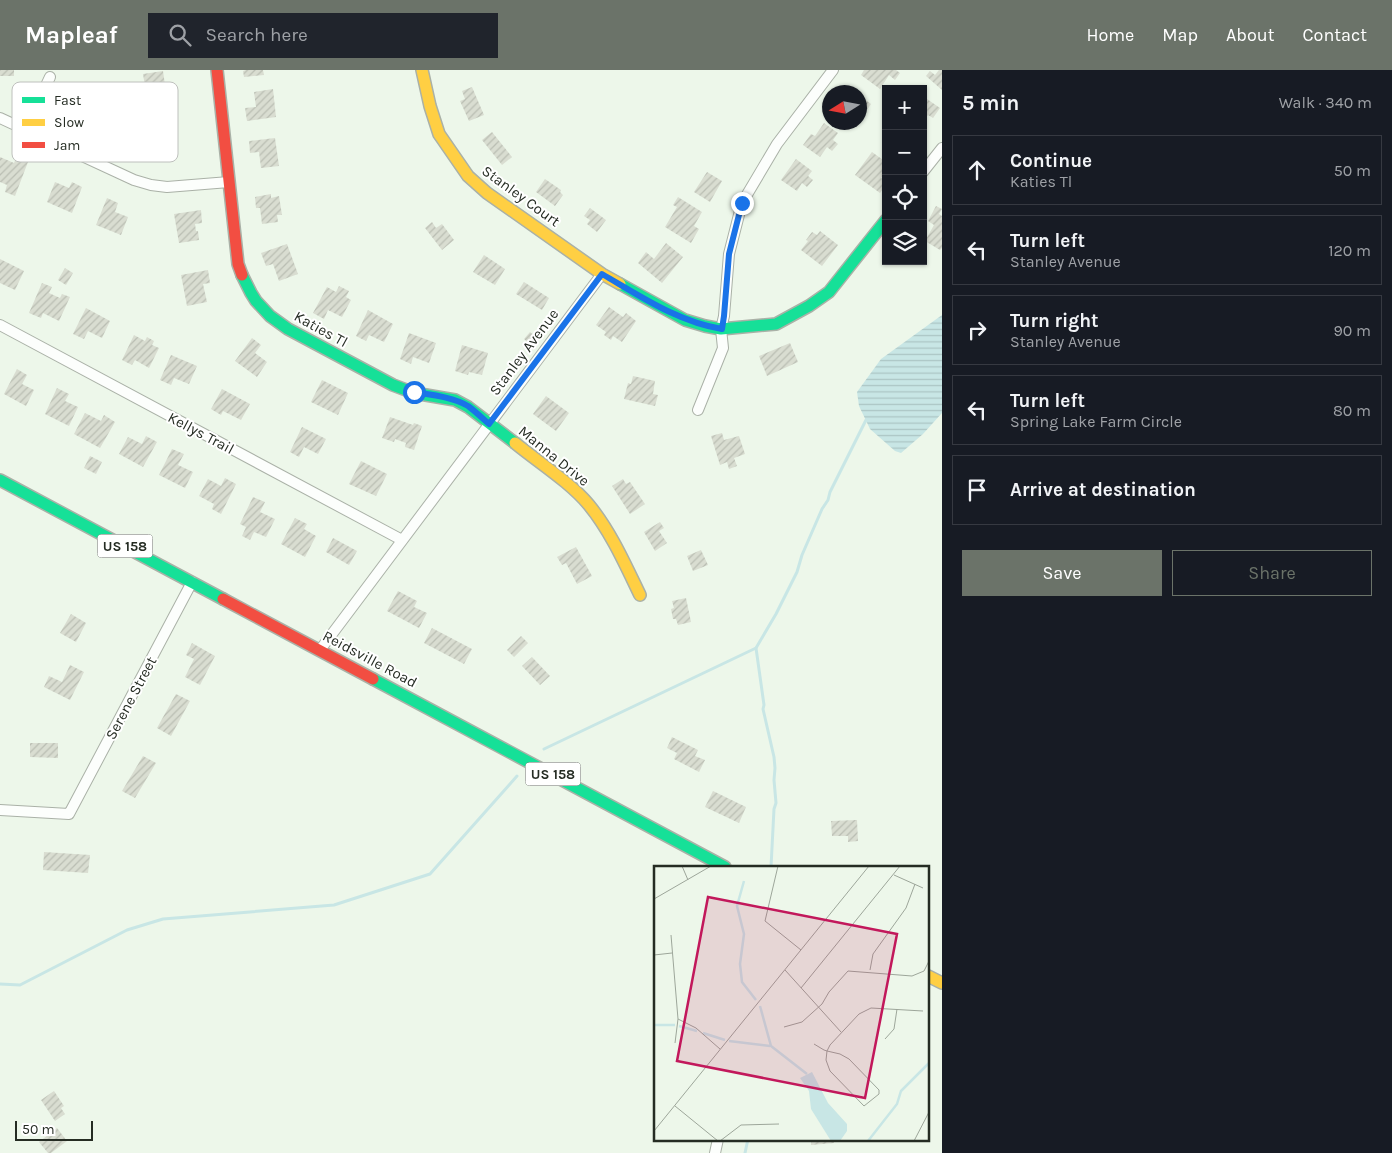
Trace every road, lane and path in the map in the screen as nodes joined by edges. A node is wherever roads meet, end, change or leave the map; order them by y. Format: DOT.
graph roads {
  1 [pos="217,70"];
  2 [pos="422,70"];
  3 [pos="833,70"];
  4 [pos="50,77"];
  5 [pos="48,82"];
  6 [pos="0,118"];
  7 [pos="12,124"];
  8 [pos="942,148"];
  9 [pos="95,162"];
  10 [pos="927,167"];
  11 [pos="229,182"];
  12 [pos="882,225"];
  13 [pos="602,274"];
  14 [pos="0,325"];
  15 [pos="722,329"];
  16 [pos="698,410"];
  17 [pos="489,424"];
  18 [pos="0,480"];
  19 [pos="402,540"];
  20 [pos="192,582"];
  21 [pos="640,595"];
  22 [pos="320,650"];
  23 [pos="0,810"];
  24 [pos="723,866"];
  25 [pos="929,976"];
  26 [pos="942,983"];
  27 [pos="718,1140"];
  28 [pos="715,1153"];
  1 -- 11 [label="main road, Katies Tl"];
  2 -- 13 [label="main road, Stanley Court"];
  3 -- 15 [label="street"];
  4 -- 5 [label="street"];
  6 -- 7 [label="street"];
  8 -- 10 [label="street"];
  9 -- 11 [label="street"];
  11 -- 17 [label="main road, Katies Tl"];
  12 -- 15 [label="main road"];
  13 -- 15 [label="main road"];
  13 -- 17 [label="street, Stanley Avenue"];
  14 -- 19 [label="street, Kellys Trail"];
  15 -- 16 [label="street"];
  17 -- 19 [label="street, Stanley Avenue"];
  17 -- 21 [label="main road, Manna Drive"];
  18 -- 20 [label="main road, Reidsville Road / US 158"];
  19 -- 22 [label="street, Stanley Avenue"];
  20 -- 22 [label="main road, Reidsville Road / US 158"];
  20 -- 23 [label="street, Serene Street"];
  22 -- 24 [label="main road, Reidsville Road / US 158"];
  25 -- 26 [label="main road"];
  27 -- 28 [label="street"];
}
